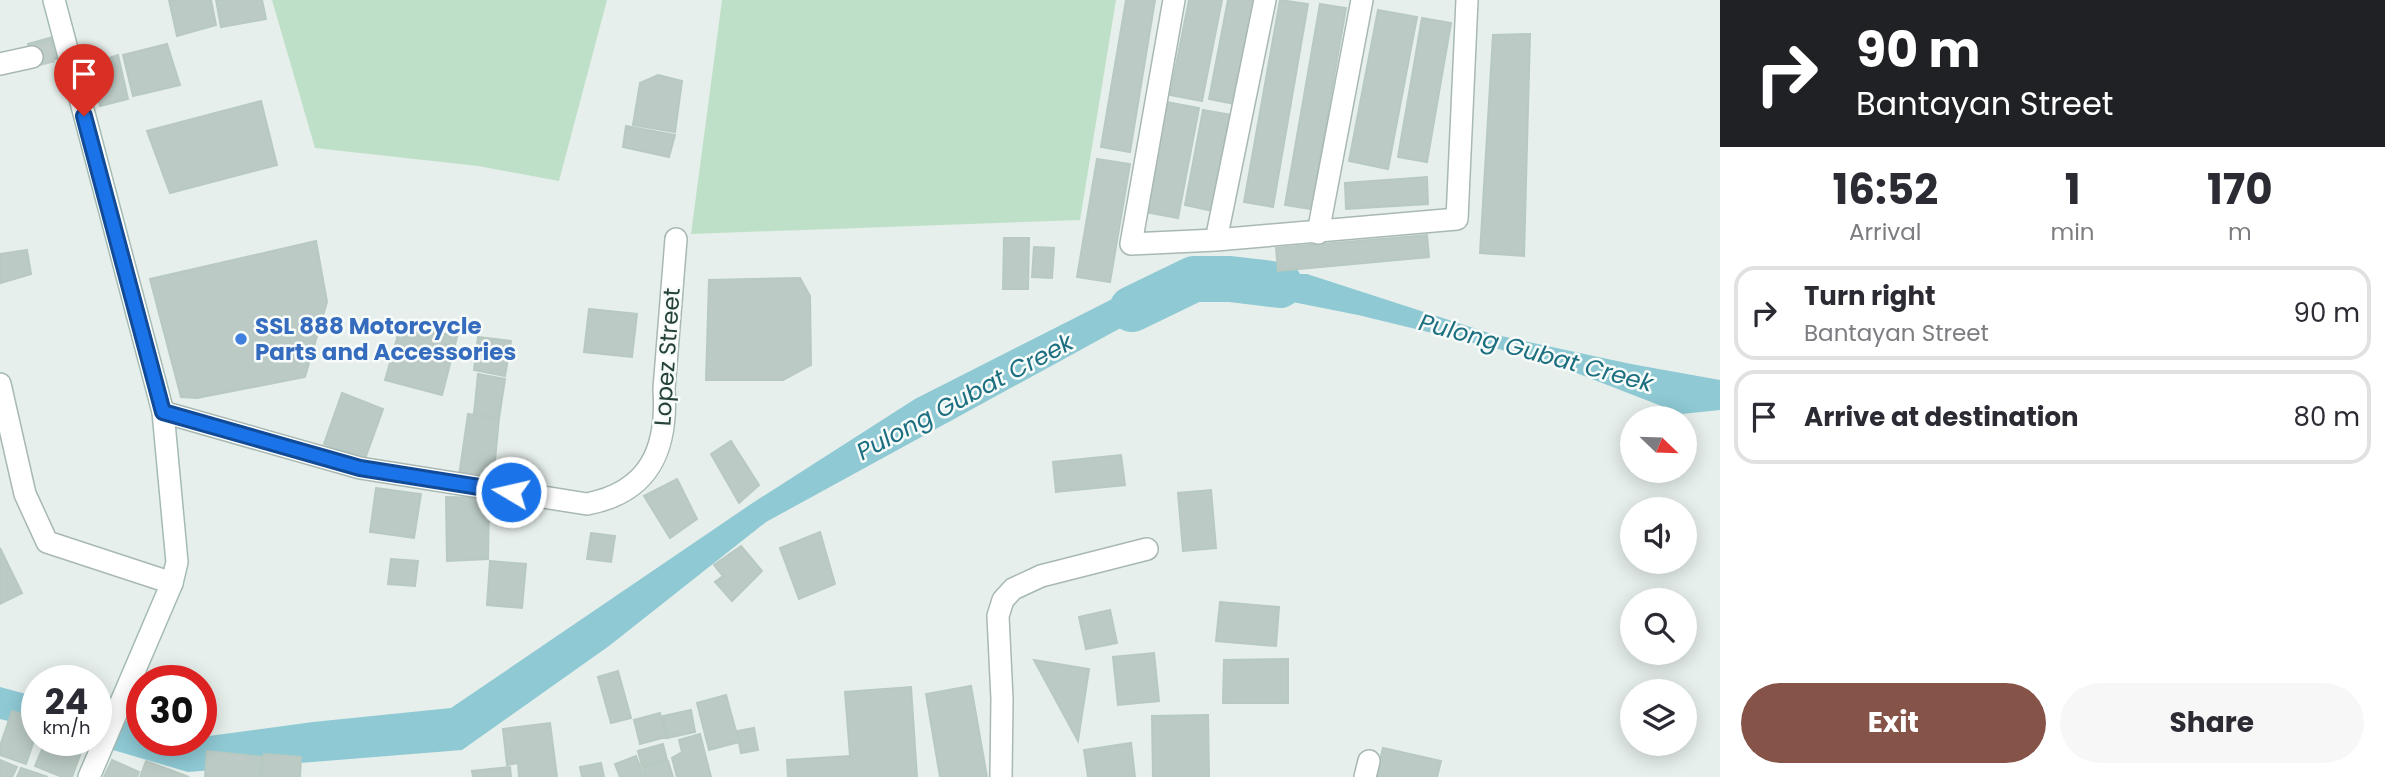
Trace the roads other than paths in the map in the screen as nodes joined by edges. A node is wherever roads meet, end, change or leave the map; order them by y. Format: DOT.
graph roads {
  1 [pos="54,0"];
  2 [pos="1174,0"];
  3 [pos="1265,0"];
  4 [pos="1362,0"];
  5 [pos="1467,0"];
  6 [pos="32,57"];
  7 [pos="0,64"];
  8 [pos="1318,233"];
  9 [pos="676,239"];
  10 [pos="1216,240"];
  11 [pos="0,384"];
  12 [pos="163,412"];
  13 [pos="1147,549"];
  14 [pos="173,583"];
  15 [pos="89,777"];
  16 [pos="1001,777"];
  1 -- 12 [label="street"];
  2 -- 10 [label="street"];
  3 -- 10 [label="street"];
  4 -- 8 [label="street"];
  5 -- 8 [label="street"];
  6 -- 7 [label="street"];
  8 -- 10 [label="street"];
  9 -- 12 [label="street, Lopez Street"];
  11 -- 14 [label="street"];
  12 -- 14 [label="street"];
  13 -- 16 [label="street"];
  14 -- 15 [label="street"];
}
